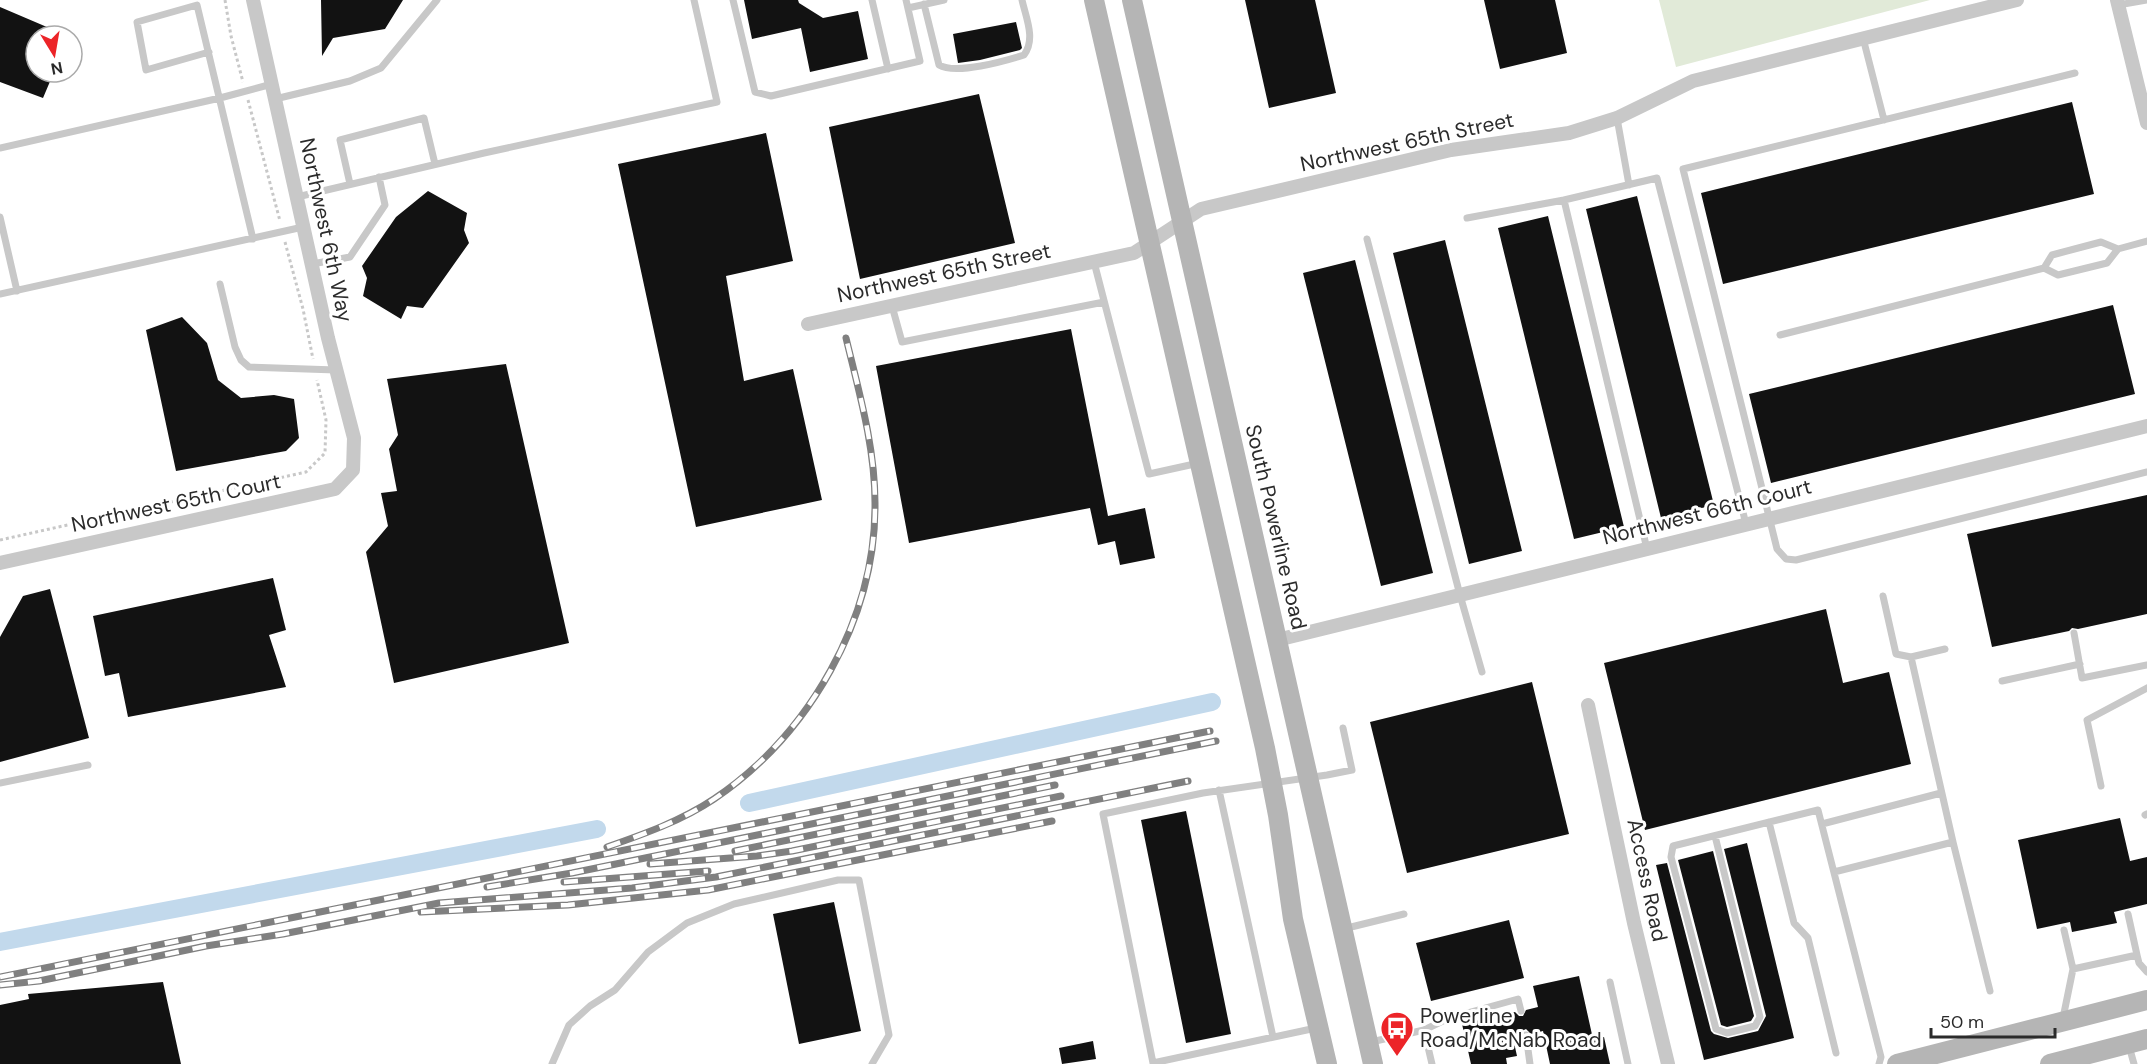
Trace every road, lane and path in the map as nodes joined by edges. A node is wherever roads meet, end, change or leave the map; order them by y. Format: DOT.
graph roads {
  1 [pos="253,0"];
  2 [pos="437,0"];
  3 [pos="694,0"];
  4 [pos="732,0"];
  5 [pos="872,0"];
  6 [pos="944,0"];
  7 [pos="1022,0"];
  8 [pos="1094,0"];
  9 [pos="1132,0"];
  10 [pos="2017,0"];
  11 [pos="2147,0"];
  12 [pos="2118,3"];
  13 [pos="907,4"];
  14 [pos="924,4"];
  15 [pos="1863,38"];
  16 [pos="209,52"];
  17 [pos="888,69"];
  18 [pos="2075,73"];
  19 [pos="272,84"];
  20 [pos="220,98"];
  21 [pos="275,99"];
  22 [pos="1617,118"];
  23 [pos="1884,120"];
  24 [pos="2147,123"];
  25 [pos="0,148"];
  26 [pos="435,164"];
  27 [pos="379,177"];
  28 [pos="350,184"];
  29 [pos="1629,185"];
  30 [pos="297,197"];
  31 [pos="1564,200"];
  32 [pos="0,218"];
  33 [pos="1467,218"];
  34 [pos="1182,222"];
  35 [pos="303,227"];
  36 [pos="253,239"];
  37 [pos="1367,239"];
  38 [pos="2147,241"];
  39 [pos="1149,243"];
  40 [pos="2118,249"];
  41 [pos="1094,262"];
  42 [pos="312,264"];
  43 [pos="2044,268"];
  44 [pos="220,284"];
  45 [pos="17,291"];
  46 [pos="0,294"];
  47 [pos="1104,302"];
  48 [pos="892,306"];
  49 [pos="808,324"];
  50 [pos="1780,335"];
  51 [pos="336,370"];
  52 [pos="2147,426"];
  53 [pos="1199,463"];
  54 [pos="353,470"];
  55 [pos="2147,472"];
  56 [pos="1769,519"];
  57 [pos="1746,524"];
  58 [pos="1647,549"];
  59 [pos="0,563"];
  60 [pos="1460,595"];
  61 [pos="1883,596"];
  62 [pos="2074,633"];
  63 [pos="1277,640"];
  64 [pos="1946,649"];
  65 [pos="1911,657"];
  66 [pos="2080,664"];
  67 [pos="2147,665"];
  68 [pos="1482,672"];
  69 [pos="2002,681"];
  70 [pos="2147,688"];
  71 [pos="1588,705"];
  72 [pos="1342,728"];
  73 [pos="88,765"];
  74 [pos="1308,778"];
  75 [pos="0,783"];
  76 [pos="1272,783"];
  77 [pos="2101,786"];
  78 [pos="1219,790"];
  79 [pos="1941,793"];
  80 [pos="1769,822"];
  81 [pos="1822,824"];
  82 [pos="1715,836"];
  83 [pos="1953,842"];
  84 [pos="1834,872"];
  85 [pos="1404,914"];
  86 [pos="2128,914"];
  87 [pos="1342,929"];
  88 [pos="2064,930"];
  89 [pos="2137,955"];
  90 [pos="2073,969"];
  91 [pos="2147,972"];
  92 [pos="1611,982"];
  93 [pos="1990,991"];
  94 [pos="2147,1000"];
  95 [pos="1521,1011"];
  96 [pos="2063,1022"];
  97 [pos="1318,1027"];
  98 [pos="1424,1030"];
  99 [pos="1526,1035"];
  100 [pos="1273,1037"];
  101 [pos="2138,1041"];
  102 [pos="1368,1043"];
  103 [pos="1836,1053"];
  104 [pos="552,1064"];
  105 [pos="872,1064"];
  106 [pos="1327,1064"];
  107 [pos="1373,1064"];
  108 [pos="1432,1064"];
  109 [pos="1530,1064"];
  110 [pos="1628,1064"];
  111 [pos="1668,1064"];
  112 [pos="1879,1064"];
  113 [pos="1897,1064"];
  114 [pos="2050,1064"];
  115 [pos="2134,1064"];
  1 -- 19 [label="street, Northwest 6th Way"];
  2 -- 21 [label="lane"];
  3 -- 26 [label="lane"];
  4 -- 17 [label="lane"];
  5 -- 17 [label="lane"];
  6 -- 14 [label="lane"];
  7 -- 14 [label="lane"];
  8 -- 39 [label="main road"];
  9 -- 34 [label="main road, South Powerline Road"];
  10 -- 15 [label="street, Northwest 65th Street"];
  11 -- 12 [label="lane"];
  12 -- 24 [label="street"];
  13 -- 14 [label="lane"];
  13 -- 17 [label="lane"];
  15 -- 22 [label="street, Northwest 65th Street"];
  15 -- 23 [label="lane"];
  16 -- 16 [label="lane"];
  16 -- 20 [label="lane"];
  18 -- 23 [label="lane"];
  19 -- 20 [label="lane"];
  19 -- 21 [label="street, Northwest 6th Way"];
  20 -- 25 [label="lane"];
  20 -- 36 [label="lane"];
  21 -- 30 [label="street, Northwest 6th Way"];
  22 -- 29 [label="lane"];
  22 -- 34 [label="street, Northwest 65th Street"];
  23 -- 56 [label="lane"];
  26 -- 27 [label="lane"];
  26 -- 28 [label="lane"];
  27 -- 28 [label="lane"];
  27 -- 42 [label="lane"];
  28 -- 30 [label="lane"];
  29 -- 31 [label="lane"];
  29 -- 57 [label="lane"];
  30 -- 35 [label="street, Northwest 6th Way"];
  31 -- 33 [label="lane"];
  31 -- 58 [label="lane"];
  32 -- 45 [label="lane"];
  34 -- 39 [label="street, Northwest 65th Street"];
  34 -- 63 [label="main road, South Powerline Road"];
  35 -- 36 [label="lane"];
  35 -- 42 [label="street, Northwest 6th Way"];
  36 -- 45 [label="lane"];
  37 -- 60 [label="lane"];
  38 -- 40 [label="lane"];
  39 -- 41 [label="street, Northwest 65th Street"];
  39 -- 53 [label="main road"];
  40 -- 43 [label="lane"];
  40 -- 43 [label="lane"];
  41 -- 47 [label="lane"];
  41 -- 48 [label="street, Northwest 65th Street"];
  42 -- 51 [label="street, Northwest 6th Way"];
  43 -- 50 [label="lane"];
  44 -- 51 [label="lane"];
  45 -- 46 [label="lane"];
  47 -- 48 [label="lane"];
  47 -- 53 [label="lane"];
  48 -- 49 [label="street, Northwest 65th Street"];
  51 -- 54 [label="street, Northwest 6th Way"];
  52 -- 56 [label="street, Northwest 66th Court"];
  53 -- 76 [label="main road"];
  54 -- 59 [label="street, Northwest 65th Court"];
  55 -- 56 [label="lane"];
  56 -- 57 [label="street, Northwest 66th Court"];
  57 -- 58 [label="street, Northwest 66th Court"];
  58 -- 60 [label="street, Northwest 66th Court"];
  60 -- 63 [label="street, Northwest 66th Court"];
  60 -- 68 [label="lane"];
  61 -- 65 [label="lane"];
  62 -- 66 [label="lane"];
  63 -- 74 [label="main road, South Powerline Road"];
  64 -- 65 [label="lane"];
  65 -- 79 [label="lane"];
  66 -- 67 [label="lane"];
  66 -- 69 [label="lane"];
  70 -- 77 [label="lane"];
  71 -- 111 [label="street, Access Road"];
  72 -- 74 [label="lane"];
  73 -- 75 [label="lane"];
  74 -- 76 [label="lane"];
  74 -- 87 [label="main road, South Powerline Road"];
  76 -- 78 [label="lane"];
  76 -- 97 [label="main road"];
  78 -- 100 [label="lane"];
  78 -- 100 [label="lane"];
  79 -- 81 [label="lane"];
  79 -- 83 [label="lane"];
  80 -- 81 [label="lane"];
  80 -- 82 [label="lane"];
  80 -- 103 [label="lane"];
  81 -- 84 [label="lane"];
  82 -- 82 [label="lane"];
  83 -- 84 [label="lane"];
  83 -- 93 [label="lane"];
  84 -- 112 [label="lane"];
  85 -- 87 [label="lane"];
  86 -- 89 [label="lane"];
  87 -- 102 [label="main road, South Powerline Road"];
  88 -- 90 [label="lane"];
  89 -- 90 [label="lane"];
  89 -- 91 [label="lane"];
  90 -- 96 [label="lane"];
  92 -- 110 [label="lane"];
  94 -- 96 [label="main road"];
  95 -- 98 [label="lane"];
  96 -- 113 [label="main road"];
  97 -- 100 [label="lane"];
  97 -- 106 [label="main road"];
  98 -- 102 [label="lane"];
  98 -- 108 [label="lane"];
  99 -- 109 [label="lane"];
  101 -- 114 [label="main road"];
  101 -- 115 [label="lane"];
  102 -- 107 [label="main road, South Powerline Road"];
  104 -- 105 [label="lane"];
}
